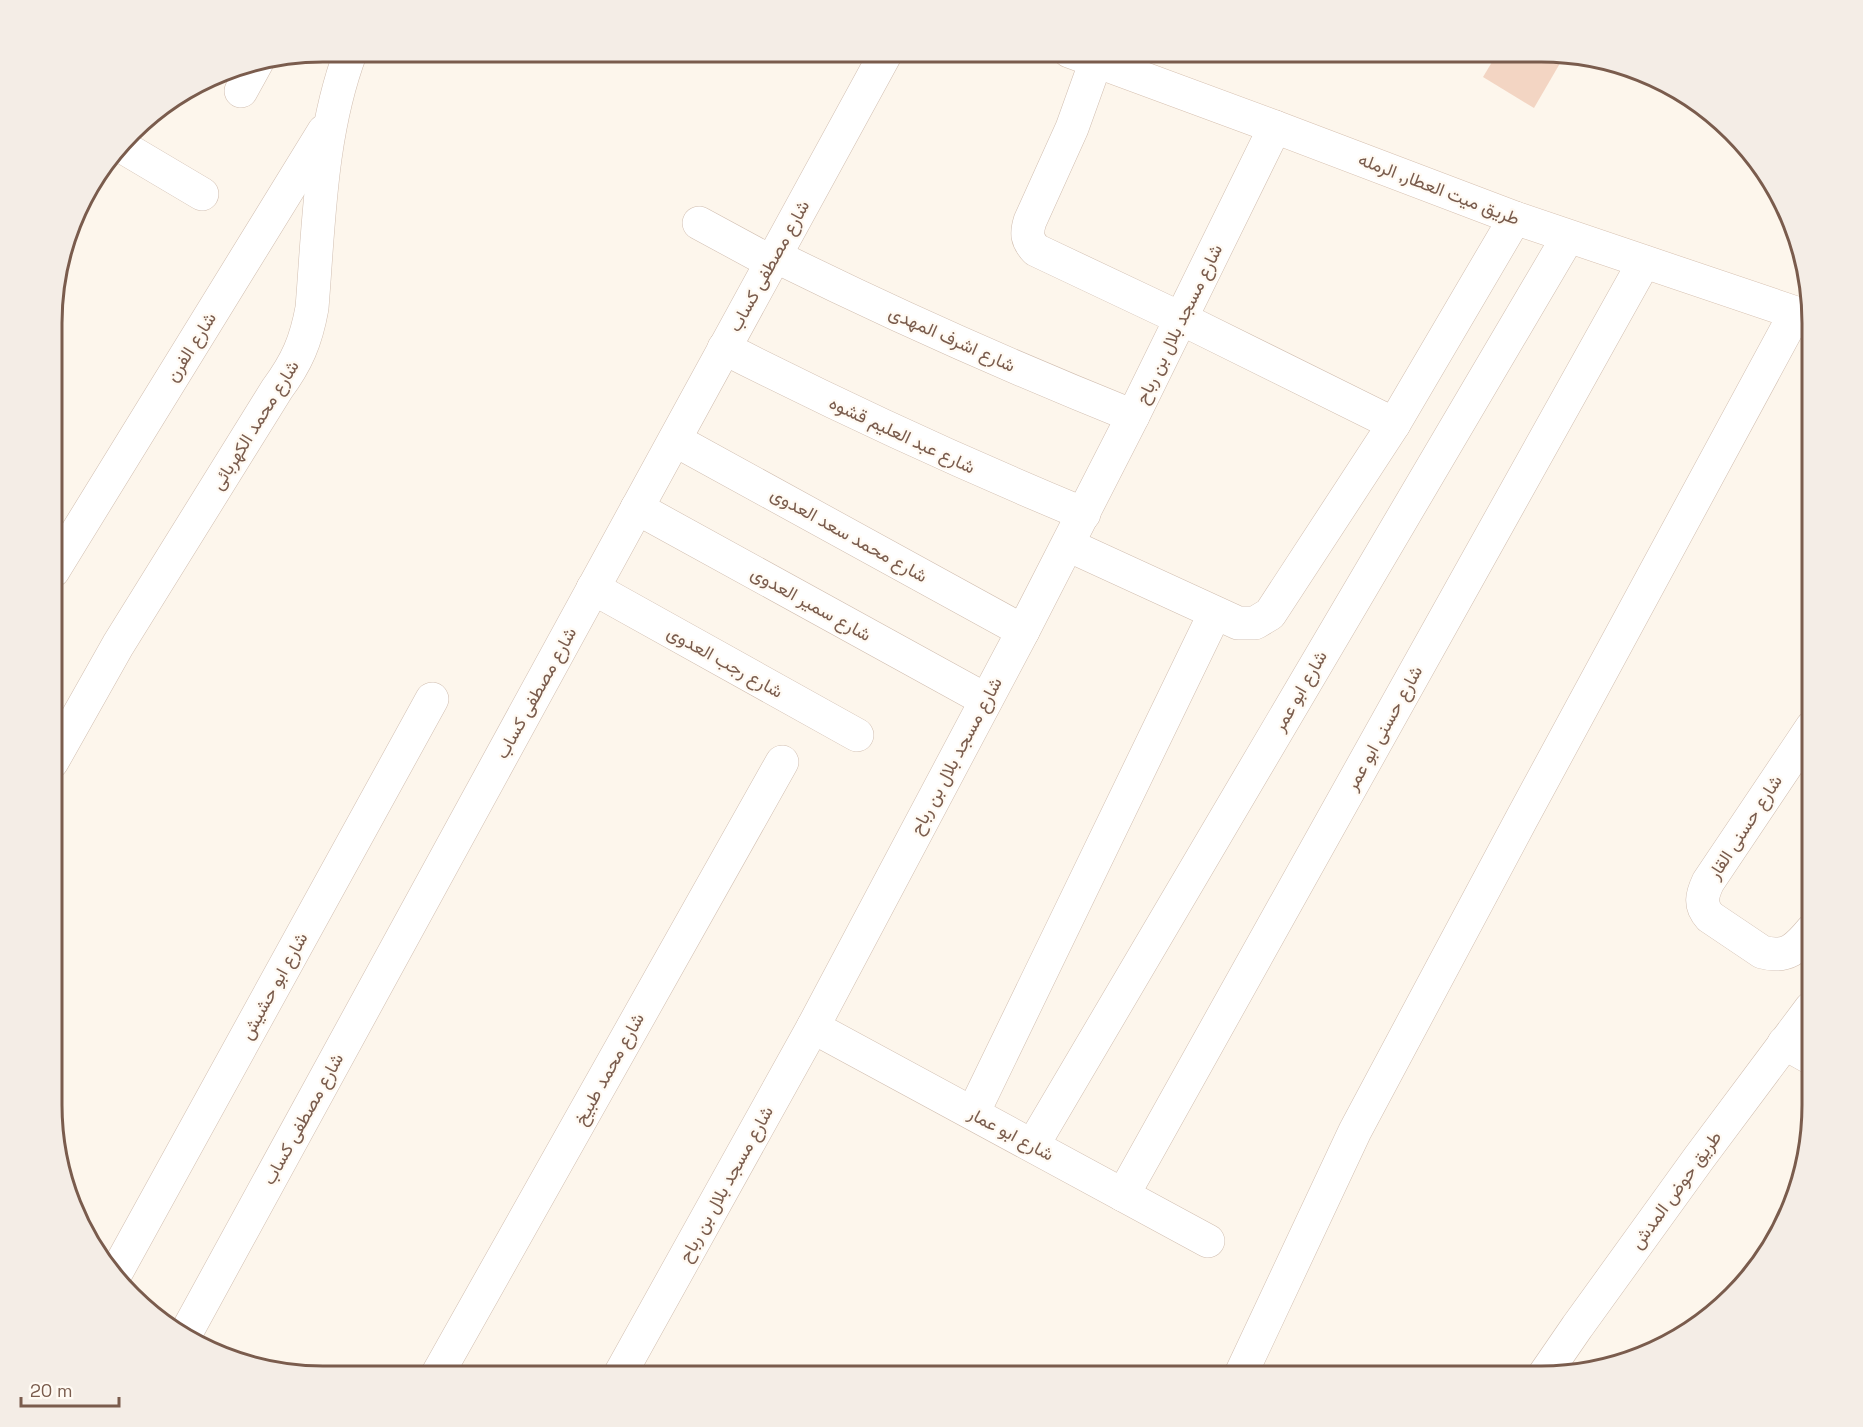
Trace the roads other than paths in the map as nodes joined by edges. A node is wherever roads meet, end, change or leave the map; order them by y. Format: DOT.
graph roads {
  1 [pos="347,62"];
  2 [pos="881,62"];
  3 [pos="1082,62"];
  4 [pos="1099,62"];
  5 [pos="252,71"];
  6 [pos="241,91"];
  7 [pos="330,122"];
  8 [pos="1275,127"];
  9 [pos="127,149"];
  10 [pos="202,194"];
  11 [pos="1515,218"];
  12 [pos="699,223"];
  13 [pos="1568,237"];
  14 [pos="773,259"];
  15 [pos="1644,262"];
  16 [pos="1802,316"];
  17 [pos="1802,318"];
  18 [pos="1182,319"];
  19 [pos="724,348"];
  20 [pos="1133,416"];
  21 [pos="1394,423"];
  22 [pos="675,440"];
  23 [pos="637,508"];
  24 [pos="1084,514"];
  25 [pos="1068,545"];
  26 [pos="62,556"];
  27 [pos="593,588"];
  28 [pos="1215,613"];
  29 [pos="1023,631"];
  30 [pos="432,699"];
  31 [pos="986,700"];
  32 [pos="857,735"];
  33 [pos="1802,742"];
  34 [pos="62,744"];
  35 [pos="782,762"];
  36 [pos="1802,941"];
  37 [pos="813,1028"];
  38 [pos="1798,1050"];
  39 [pos="973,1113"];
  40 [pos="1033,1145"];
  41 [pos="1124,1195"];
  42 [pos="1208,1241"];
  43 [pos="119,1268"];
  44 [pos="188,1329"];
  45 [pos="1551,1365"];
  46 [pos="443,1366"];
  47 [pos="625,1366"];
  48 [pos="1245,1366"];
  1 -- 7 [label="street, شارع محمد الكهربائى"];
  2 -- 14 [label="street, شارع مصطفى كساب"];
  3 -- 18 [label="street"];
  4 -- 8 [label="street, طريق ميت العطار, الرمله"];
  5 -- 6 [label="street"];
  7 -- 26 [label="street, شارع الفرن"];
  7 -- 34 [label="street, شارع محمد الكهربائى"];
  8 -- 11 [label="street, طريق ميت العطار, الرمله"];
  8 -- 18 [label="street, شارع مسجد بلال بن رباح"];
  9 -- 10 [label="street"];
  11 -- 13 [label="street, طريق ميت العطار, الرمله"];
  11 -- 21 [label="street"];
  12 -- 14 [label="street"];
  13 -- 15 [label="street, طريق ميت العطار, الرمله"];
  13 -- 40 [label="street, شارع ابو عمر"];
  14 -- 19 [label="street, شارع مصطفى كساب"];
  14 -- 20 [label="street, شارع اشرف المهدى"];
  15 -- 16 [label="street, طريق ميت العطار, الرمله"];
  15 -- 41 [label="street, شارع حسنى ابو عمر"];
  17 -- 48 [label="street"];
  18 -- 20 [label="street, شارع مسجد بلال بن رباح"];
  18 -- 21 [label="street"];
  19 -- 22 [label="street, شارع مصطفى كساب"];
  19 -- 24 [label="street, شارع عبد العليم قشوه"];
  20 -- 24 [label="street, شارع مسجد بلال بن رباح"];
  21 -- 28 [label="street"];
  22 -- 23 [label="street, شارع مصطفى كساب"];
  22 -- 29 [label="street, شارع محمد سعد العدوى"];
  23 -- 27 [label="street, شارع مصطفى كساب"];
  23 -- 31 [label="street, شارع سمير العدوى"];
  24 -- 25 [label="street, شارع مسجد بلال بن رباح"];
  25 -- 28 [label="street"];
  25 -- 29 [label="street, شارع مسجد بلال بن رباح"];
  27 -- 32 [label="street, شارع رجب العدوى"];
  27 -- 44 [label="street, شارع مصطفى كساب"];
  28 -- 39 [label="street"];
  29 -- 31 [label="street, شارع مسجد بلال بن رباح"];
  30 -- 43 [label="street, شارع ابو حشيش"];
  31 -- 37 [label="street, شارع مسجد بلال بن رباح"];
  33 -- 36 [label="street, شارع حسنى القار"];
  35 -- 46 [label="street, شارع محمد طبيخ"];
  37 -- 39 [label="street, شارع ابو عمار"];
  37 -- 47 [label="street, شارع مسجد بلال بن رباح"];
  38 -- 45 [label="street, طريق حوض المدش"];
  39 -- 40 [label="street, شارع ابو عمار"];
  40 -- 41 [label="street, شارع ابو عمار"];
  41 -- 42 [label="street, شارع ابو عمار"];
}
